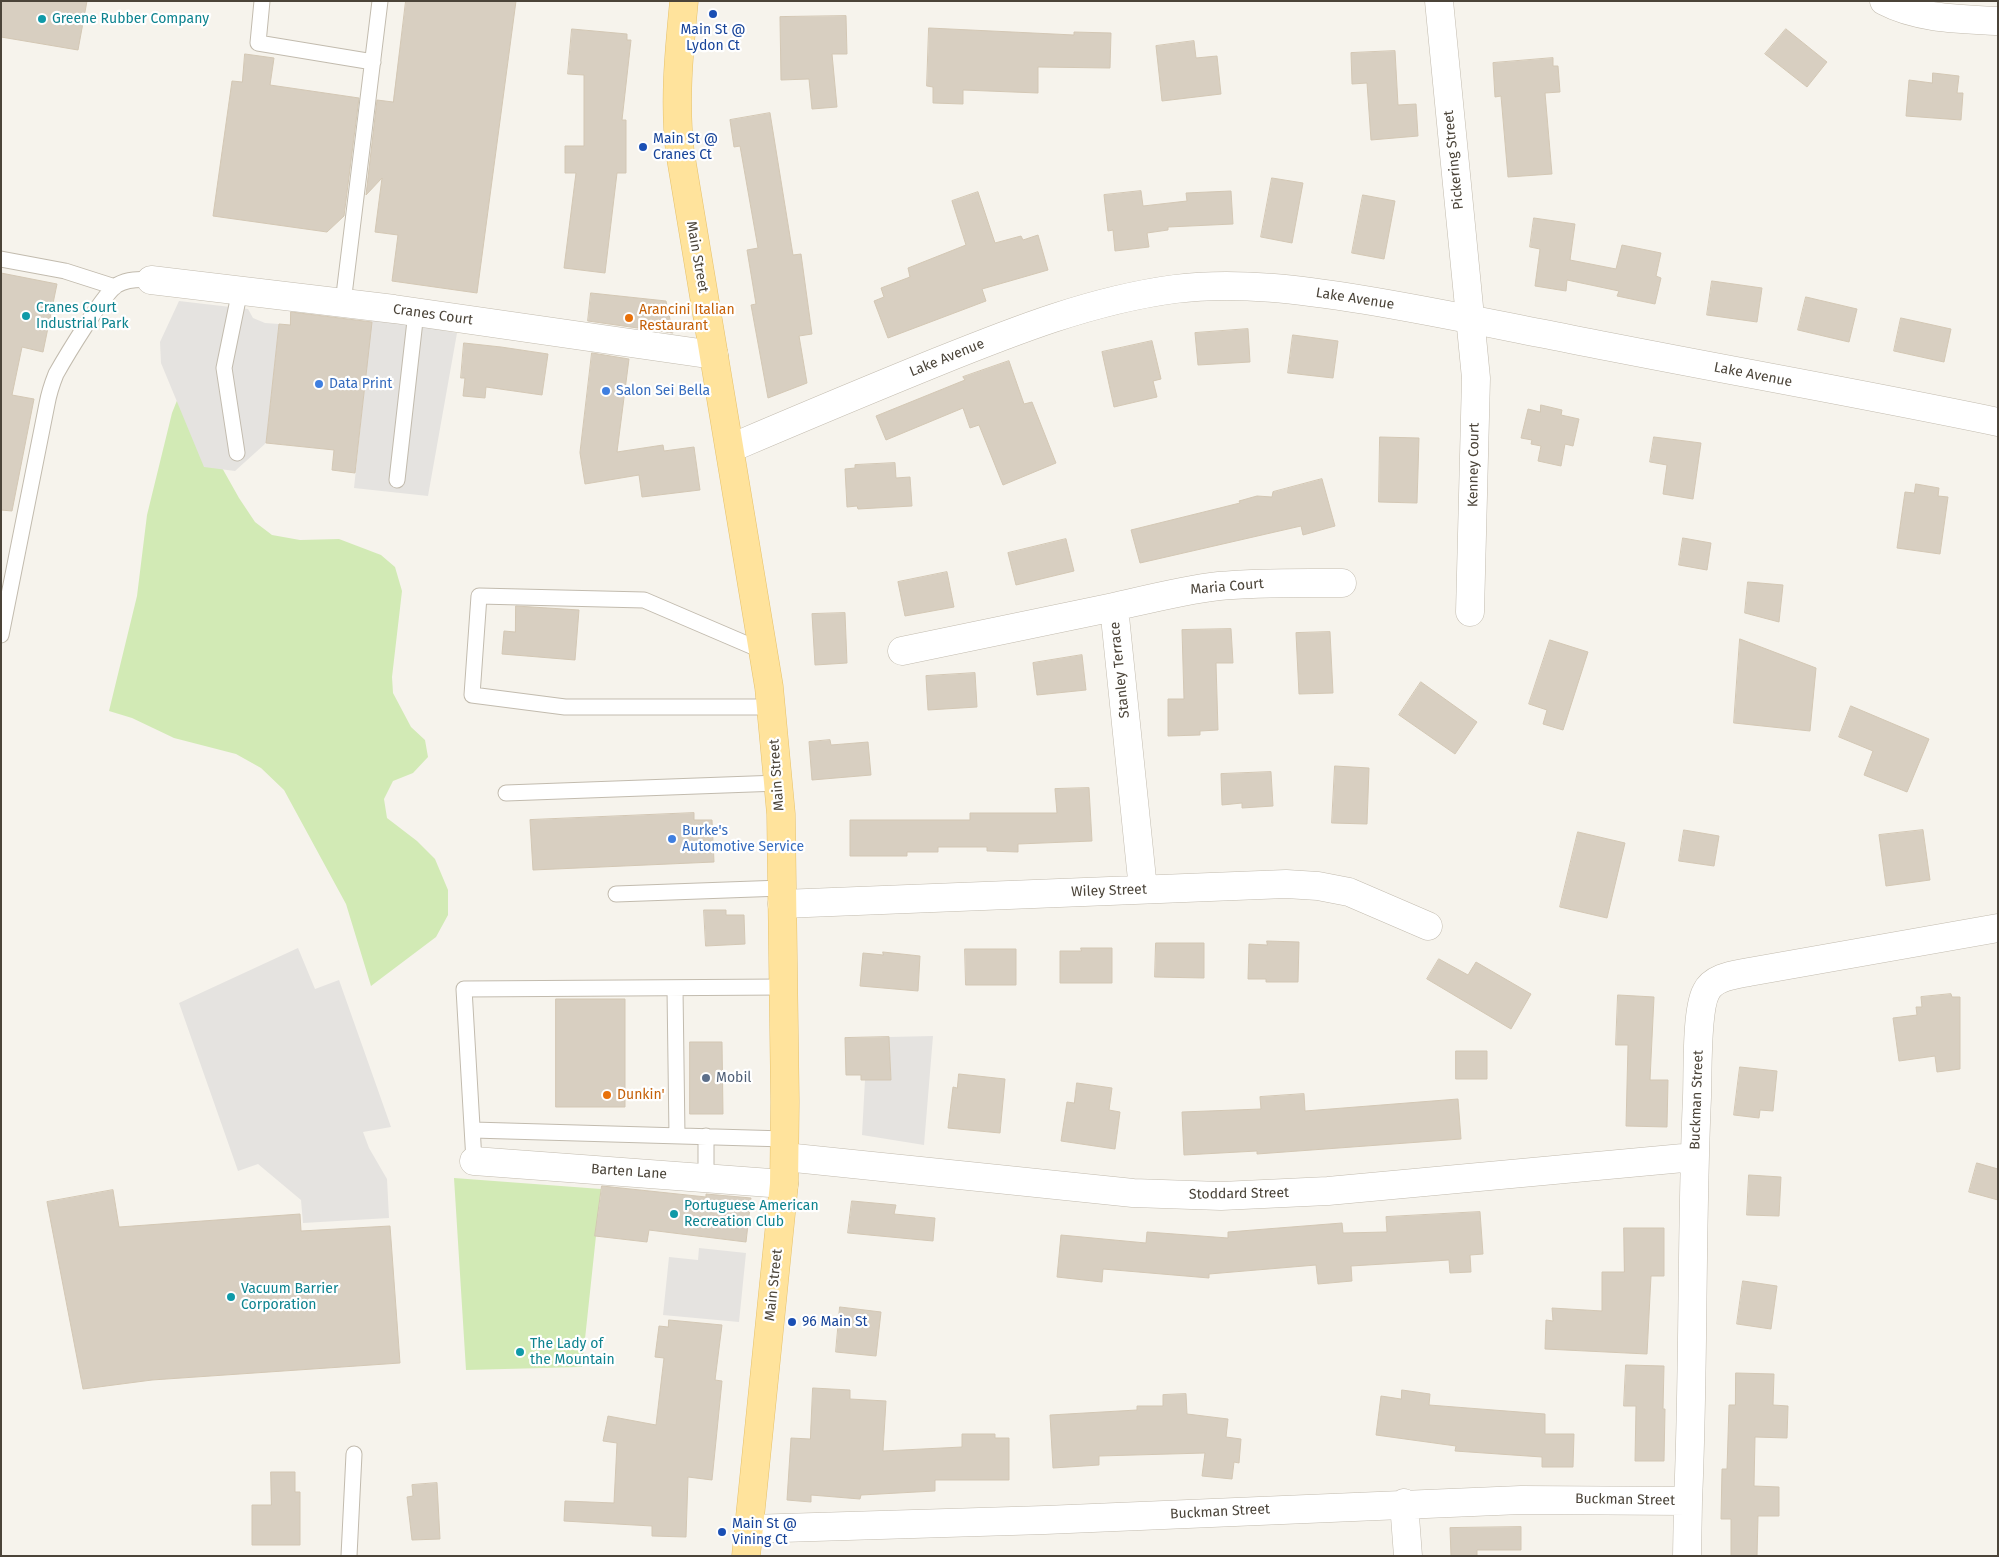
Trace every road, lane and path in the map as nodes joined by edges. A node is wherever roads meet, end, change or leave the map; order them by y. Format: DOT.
graph roads {
  1 [pos="262,1"];
  2 [pos="380,1"];
  3 [pos="684,1"];
  4 [pos="1439,1"];
  5 [pos="1884,1"];
  6 [pos="1998,21"];
  7 [pos="373,62"];
  8 [pos="1,259"];
  9 [pos="151,280"];
  10 [pos="115,286"];
  11 [pos="240,290"];
  12 [pos="343,303"];
  13 [pos="416,312"];
  14 [pos="1470,319"];
  15 [pos="714,355"];
  16 [pos="1998,422"];
  17 [pos="731,448"];
  18 [pos="237,453"];
  19 [pos="397,480"];
  20 [pos="1342,583"];
  21 [pos="1114,607"];
  22 [pos="1470,612"];
  23 [pos="1,635"];
  24 [pos="763,651"];
  25 [pos="902,651"];
  26 [pos="772,708"];
  27 [pos="779,783"];
  28 [pos="506,794"];
  29 [pos="1143,889"];
  30 [pos="616,894"];
  31 [pos="782,896"];
  32 [pos="1428,926"];
  33 [pos="1998,928"];
  34 [pos="783,987"];
  35 [pos="675,989"];
  36 [pos="473,1130"];
  37 [pos="677,1136"];
  38 [pos="706,1136"];
  39 [pos="785,1148"];
  40 [pos="1694,1157"];
  41 [pos="474,1161"];
  42 [pos="706,1177"];
  43 [pos="784,1184"];
  44 [pos="354,1454"];
  45 [pos="1688,1501"];
  46 [pos="1404,1503"];
  47 [pos="749,1529"];
  48 [pos="349,1556"];
  49 [pos="746,1556"];
  50 [pos="1408,1556"];
  51 [pos="1687,1556"];
  1 -- 7 [label="lane"];
  2 -- 7 [label="lane"];
  3 -- 15 [label="main road, Main Street"];
  4 -- 14 [label="street, Pickering Street"];
  5 -- 6 [label="street"];
  7 -- 12 [label="lane"];
  8 -- 10 [label="lane"];
  9 -- 10 [label="lane"];
  9 -- 11 [label="street, Cranes Court"];
  10 -- 23 [label="lane"];
  11 -- 12 [label="street, Cranes Court"];
  11 -- 18 [label="lane"];
  12 -- 13 [label="street, Cranes Court"];
  13 -- 15 [label="street, Cranes Court"];
  13 -- 19 [label="lane"];
  14 -- 16 [label="street, Lake Avenue"];
  14 -- 17 [label="street, Lake Avenue"];
  14 -- 22 [label="street, Kenney Court"];
  15 -- 17 [label="main road, Main Street"];
  17 -- 24 [label="main road, Main Street"];
  20 -- 21 [label="street, Maria Court"];
  21 -- 25 [label="street, Stanley Terrace"];
  21 -- 29 [label="street, Stanley Terrace"];
  24 -- 26 [label="main road, Main Street"];
  24 -- 26 [label="lane"];
  26 -- 27 [label="main road, Main Street"];
  27 -- 28 [label="lane"];
  27 -- 31 [label="main road, Main Street"];
  29 -- 31 [label="street, Wiley Street"];
  29 -- 32 [label="street, Wiley Street"];
  30 -- 31 [label="lane"];
  31 -- 34 [label="main road, Main Street"];
  33 -- 40 [label="street, Buckman Street"];
  34 -- 35 [label="lane"];
  34 -- 39 [label="main road, Main Street"];
  35 -- 36 [label="lane"];
  35 -- 37 [label="lane"];
  36 -- 37 [label="lane"];
  36 -- 41 [label="lane"];
  37 -- 38 [label="lane"];
  38 -- 39 [label="lane"];
  38 -- 42 [label="lane"];
  39 -- 40 [label="street, Stoddard Street"];
  39 -- 43 [label="main road, Main Street"];
  40 -- 45 [label="street, Buckman Street"];
  41 -- 42 [label="street, Barten Lane"];
  42 -- 43 [label="street, Barten Lane"];
  43 -- 47 [label="main road, Main Street"];
  44 -- 48 [label="lane"];
  45 -- 46 [label="street, Buckman Street"];
  45 -- 51 [label="street"];
  46 -- 47 [label="street, Buckman Street"];
  46 -- 50 [label="street"];
  47 -- 49 [label="main road, Main Street"];
}
